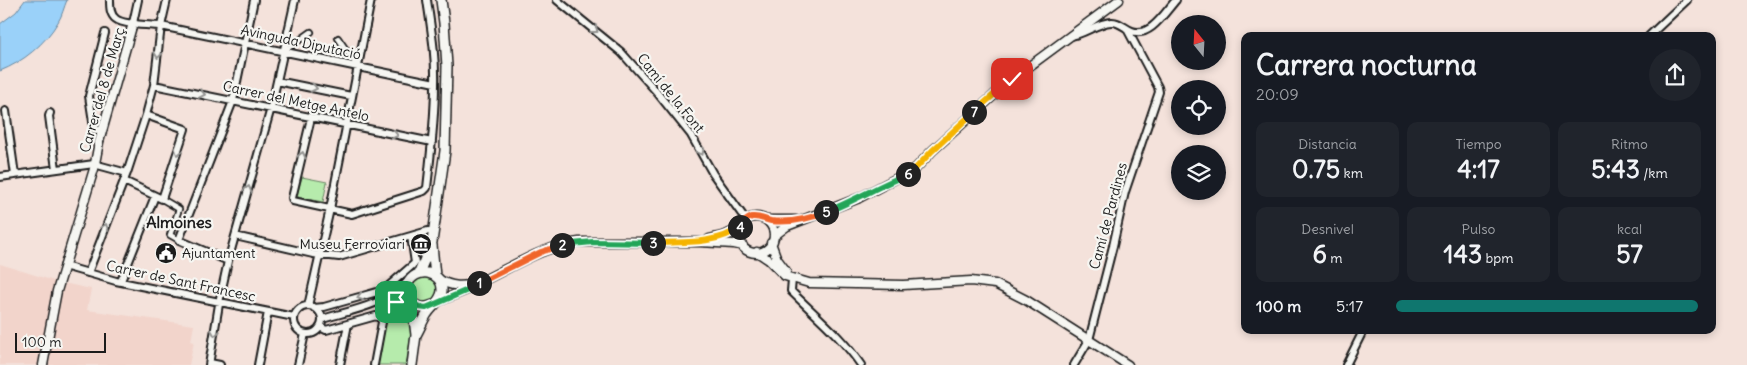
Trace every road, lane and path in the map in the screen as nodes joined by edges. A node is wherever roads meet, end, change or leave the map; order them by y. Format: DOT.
graph roads {
  1 [pos="110,0"];
  2 [pos="138,0"];
  3 [pos="167,0"];
  4 [pos="254,0"];
  5 [pos="294,0"];
  6 [pos="371,0"];
  7 [pos="428,0"];
  8 [pos="441,0"];
  9 [pos="557,0"];
  10 [pos="1120,0"];
  11 [pos="1176,0"];
  12 [pos="1687,0"];
  13 [pos="134,23"];
  14 [pos="161,26"];
  15 [pos="1127,29"];
  16 [pos="1146,31"];
  17 [pos="311,32"];
  18 [pos="1653,32"];
  19 [pos="105,33"];
  20 [pos="1071,36"];
  21 [pos="338,38"];
  22 [pos="245,43"];
  23 [pos="1137,47"];
  24 [pos="284,51"];
  25 [pos="358,67"];
  26 [pos="278,80"];
  27 [pos="435,82"];
  28 [pos="154,85"];
  29 [pos="351,96"];
  30 [pos="233,101"];
  31 [pos="271,108"];
  32 [pos="6,111"];
  33 [pos="50,113"];
  34 [pos="146,115"];
  35 [pos="311,118"];
  36 [pos="346,125"];
  37 [pos="102,132"];
  38 [pos="432,142"];
  39 [pos="94,164"];
  40 [pos="56,169"];
  41 [pos="127,173"];
  42 [pos="15,175"];
  43 [pos="0,177"];
  44 [pos="124,181"];
  45 [pos="158,198"];
  46 [pos="330,209"];
  47 [pos="808,218"];
  48 [pos="746,220"];
  49 [pos="766,220"];
  50 [pos="740,228"];
  51 [pos="428,231"];
  52 [pos="235,236"];
  53 [pos="411,238"];
  54 [pos="179,240"];
  55 [pos="773,240"];
  56 [pos="432,242"];
  57 [pos="700,242"];
  58 [pos="743,246"];
  59 [pos="757,252"];
  60 [pos="320,254"];
  61 [pos="228,261"];
  62 [pos="64,266"];
  63 [pos="88,273"];
  64 [pos="419,273"];
  65 [pos="436,277"];
  66 [pos="792,279"];
  67 [pos="409,280"];
  68 [pos="121,281"];
  69 [pos="480,282"];
  70 [pos="220,302"];
  71 [pos="411,303"];
  72 [pos="375,304"];
  73 [pos="435,304"];
  74 [pos="311,307"];
  75 [pos="268,312"];
  76 [pos="294,317"];
  77 [pos="322,319"];
  78 [pos="348,324"];
  79 [pos="320,326"];
  80 [pos="305,334"];
  81 [pos="1362,334"];
  82 [pos="416,335"];
  83 [pos="1089,340"];
  84 [pos="210,364"];
  85 [pos="43,365"];
  86 [pos="220,365"];
  87 [pos="258,365"];
  88 [pos="298,365"];
  89 [pos="340,365"];
  90 [pos="374,365"];
  91 [pos="412,365"];
  92 [pos="861,365"];
  93 [pos="1074,365"];
  94 [pos="1128,365"];
  95 [pos="1346,365"];
  1 -- 13 [label="street, Avinguda Diputació"];
  2 -- 13 [label="street"];
  3 -- 14 [label="street"];
  4 -- 22 [label="street"];
  5 -- 24 [label="street"];
  6 -- 25 [label="street"];
  7 -- 27 [label="street"];
  8 -- 56 [label="main road"];
  9 -- 48 [label="street, Camí de la Font, one-way"];
  10 -- 20 [label="street"];
  11 -- 16 [label="street"];
  12 -- 18 [label="street"];
  13 -- 14 [label="street, Avinguda Diputació"];
  13 -- 37 [label="street, Carrer del 8 de Març"];
  14 -- 22 [label="street, Avinguda Diputació"];
  14 -- 28 [label="street, one-way"];
  15 -- 16 [label="street"];
  15 -- 20 [label="street"];
  15 -- 23 [label="street, Camí de Pardines"];
  16 -- 23 [label="street"];
  17 -- 24 [label="street"];
  19 -- 37 [label="street"];
  20 -- 47 [label="street"];
  21 -- 25 [label="street"];
  22 -- 24 [label="street, Avinguda Diputació"];
  22 -- 30 [label="street"];
  23 -- 83 [label="street, Camí de Pardines"];
  24 -- 25 [label="street, Avinguda Diputació"];
  24 -- 26 [label="street"];
  25 -- 27 [label="street, Avinguda Diputació"];
  25 -- 29 [label="street"];
  26 -- 29 [label="street, one-way"];
  26 -- 31 [label="street"];
  27 -- 38 [label="street"];
  28 -- 30 [label="street, Carrer del Metge Antelo, one-way"];
  28 -- 34 [label="street"];
  29 -- 36 [label="street"];
  30 -- 31 [label="street, Carrer del Metge Antelo"];
  30 -- 54 [label="street"];
  31 -- 35 [label="street, Carrer del Metge Antelo"];
  52 -- 31 [label="street, one-way"];
  32 -- 42 [label="street"];
  33 -- 40 [label="street"];
  34 -- 41 [label="street"];
  34 -- 45 [label="street, one-way"];
  35 -- 36 [label="street, Carrer del Metge Antelo"];
  46 -- 35 [label="street, one-way"];
  36 -- 38 [label="street, Carrer del Metge Antelo, one-way"];
  36 -- 46 [label="street"];
  37 -- 39 [label="street, Carrer del 8 de Març"];
  38 -- 46 [label="street"];
  39 -- 40 [label="street"];
  39 -- 41 [label="street"];
  39 -- 62 [label="street, Carrer del 8 de Març"];
  40 -- 42 [label="street"];
  41 -- 44 [label="street"];
  42 -- 43 [label="street"];
  44 -- 45 [label="street"];
  63 -- 44 [label="street, one-way"];
  45 -- 54 [label="street"];
  45 -- 68 [label="street"];
  46 -- 60 [label="street"];
  47 -- 49 [label="street"];
  47 -- 55 [label="street"];
  48 -- 49 [label="street"];
  48 -- 50 [label="street"];
  49 -- 55 [label="street"];
  50 -- 57 [label="street"];
  50 -- 58 [label="street"];
  51 -- 53 [label="street"];
  52 -- 60 [label="street"];
  52 -- 61 [label="street"];
  53 -- 60 [label="street"];
  53 -- 74 [label="street, one-way"];
  54 -- 61 [label="street"];
  55 -- 59 [label="street"];
  55 -- 66 [label="street"];
  56 -- 64 [label="main road"];
  56 -- 65 [label="main road"];
  57 -- 58 [label="street"];
  57 -- 69 [label="street"];
  58 -- 59 [label="street"];
  59 -- 66 [label="street"];
  60 -- 74 [label="street"];
  61 -- 70 [label="street"];
  62 -- 63 [label="street, Carrer de Sant Francesc"];
  62 -- 85 [label="street, Carrer del 8 de Març"];
  63 -- 68 [label="street, Carrer de Sant Francesc"];
  64 -- 65 [label="main road"];
  64 -- 67 [label="main road"];
  65 -- 69 [label="street"];
  65 -- 73 [label="main road"];
  66 -- 83 [label="street"];
  66 -- 92 [label="street"];
  67 -- 71 [label="main road"];
  67 -- 72 [label="street"];
  68 -- 70 [label="street, Carrer de Sant Francesc"];
  69 -- 73 [label="street"];
  70 -- 75 [label="street, Carrer de Sant Francesc"];
  70 -- 84 [label="street, one-way"];
  71 -- 72 [label="street"];
  71 -- 73 [label="main road"];
  71 -- 82 [label="main road"];
  72 -- 77 [label="street"];
  73 -- 82 [label="main road"];
  74 -- 76 [label="street"];
  74 -- 77 [label="street"];
  75 -- 76 [label="street, Carrer de Sant Francesc"];
  75 -- 87 [label="street"];
  76 -- 80 [label="street"];
  77 -- 79 [label="street"];
  78 -- 79 [label="street"];
  78 -- 89 [label="street"];
  78 -- 90 [label="street"];
  79 -- 80 [label="street"];
  80 -- 88 [label="street"];
  81 -- 95 [label="street"];
  82 -- 91 [label="main road"];
  83 -- 93 [label="street, Camí de Pardines"];
  83 -- 94 [label="street"];
  84 -- 86 [label="street"];
}
